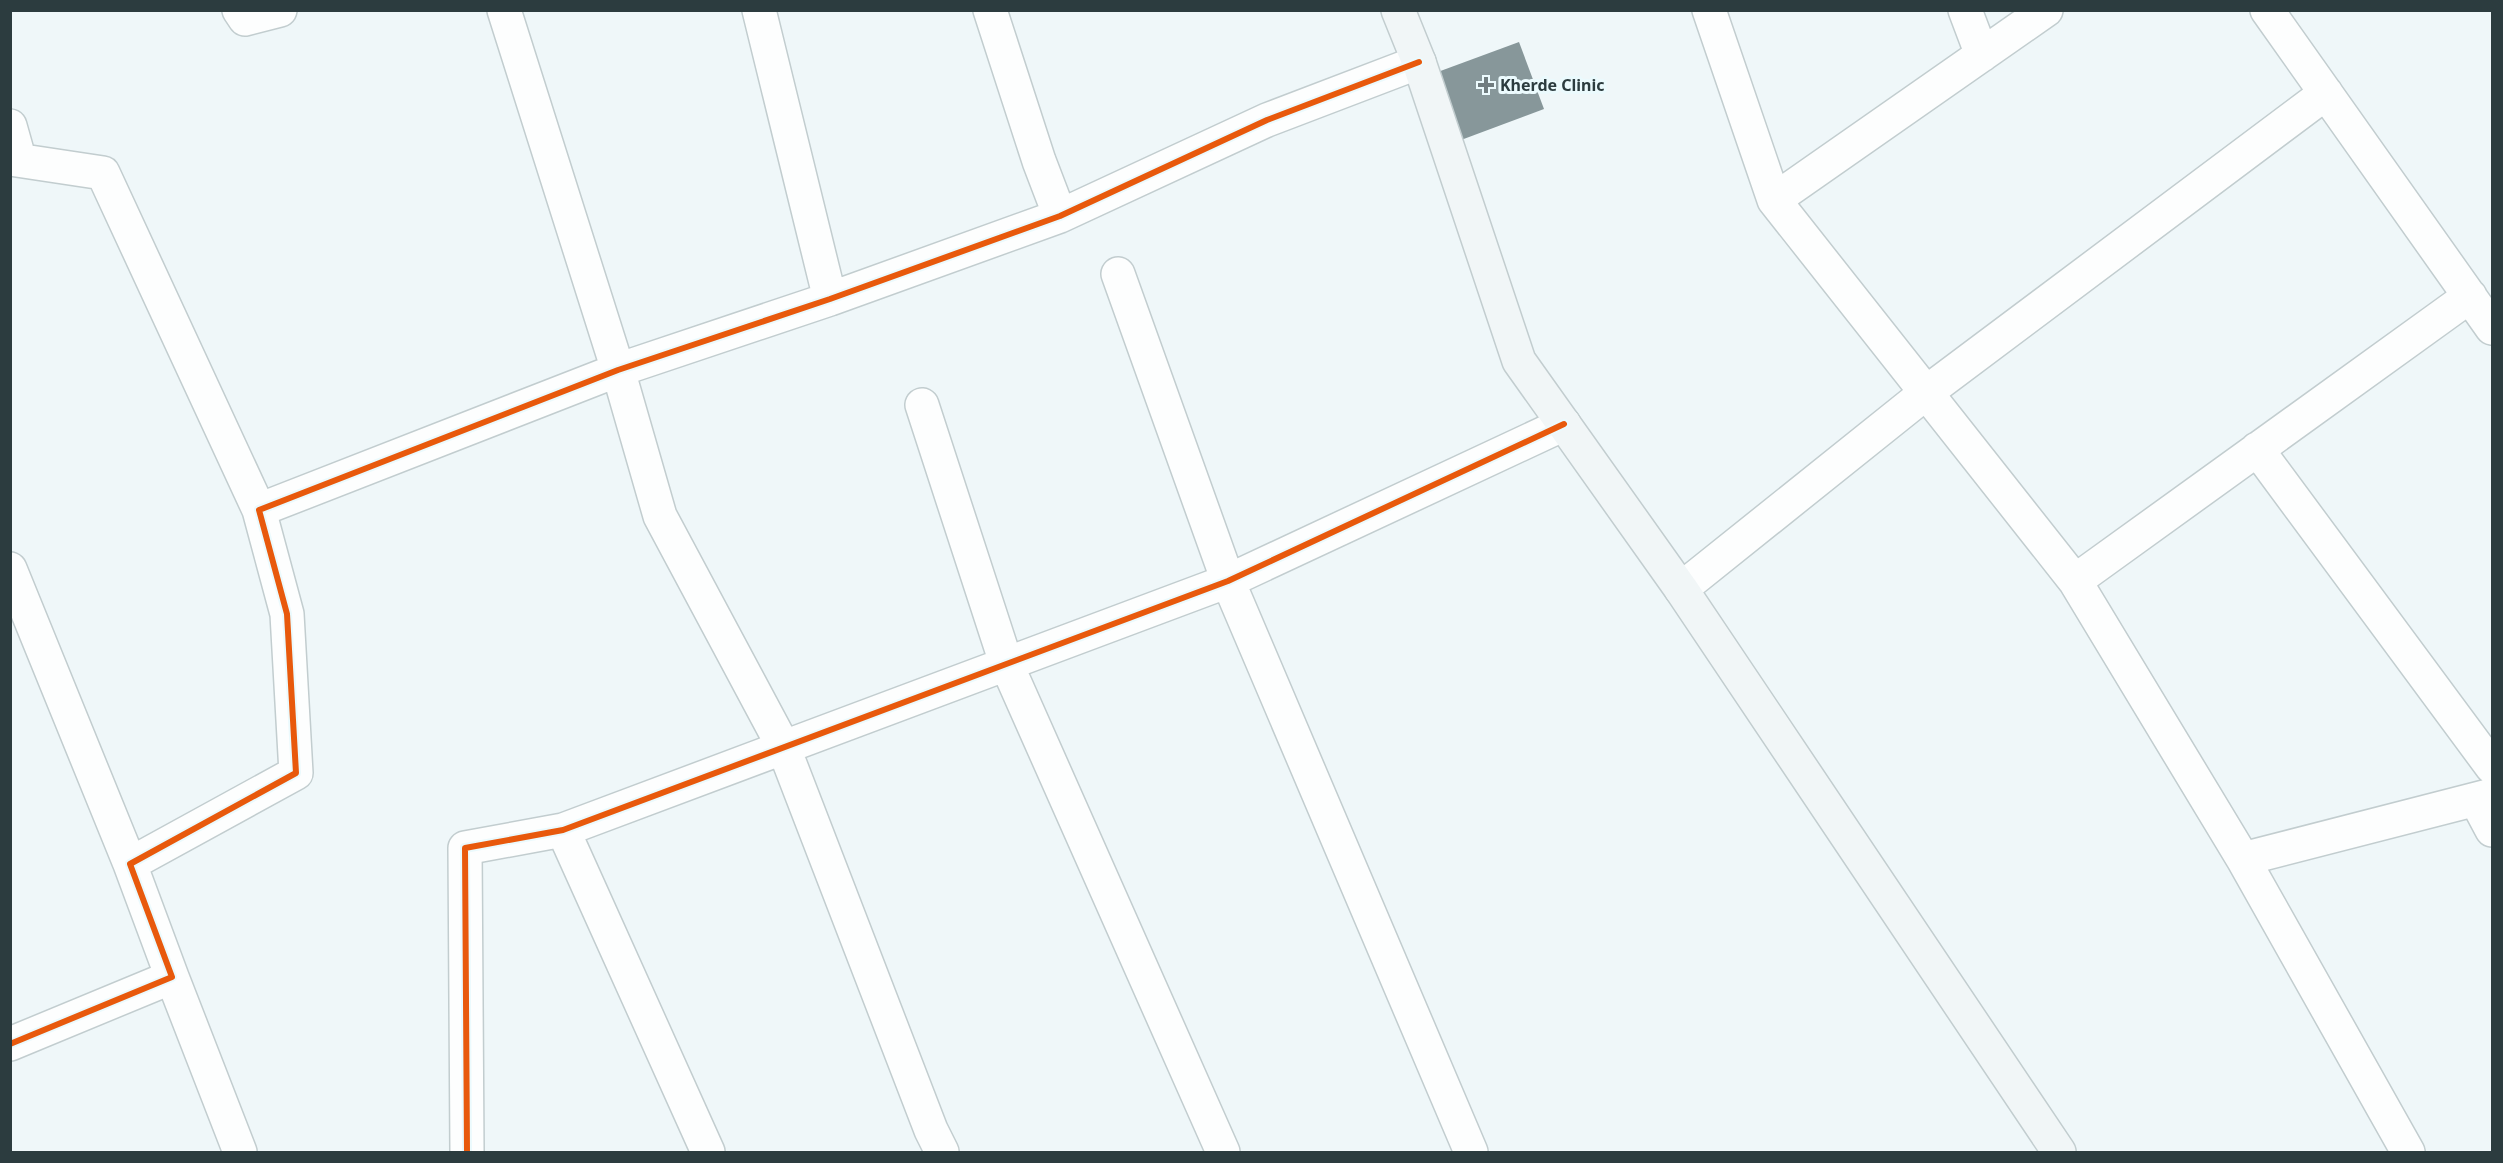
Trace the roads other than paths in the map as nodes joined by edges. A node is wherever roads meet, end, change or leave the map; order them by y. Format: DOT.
graph roads {
  1 [pos="239,10"];
  2 [pos="280,10"];
  3 [pos="504,10"];
  4 [pos="759,10"];
  5 [pos="990,10"];
  6 [pos="1398,10"];
  7 [pos="1709,10"];
  8 [pos="1965,10"];
  9 [pos="2046,10"];
  10 [pos="2267,10"];
  11 [pos="1983,55"];
  12 [pos="1419,62"];
  13 [pos="2326,93"];
  14 [pos="10,126"];
  15 [pos="15,159"];
  16 [pos="1774,201"];
  17 [pos="1060,216"];
  18 [pos="1118,274"];
  19 [pos="2469,296"];
  20 [pos="830,299"];
  21 [pos="2493,328"];
  22 [pos="618,370"];
  23 [pos="1927,392"];
  24 [pos="922,405"];
  25 [pos="1564,424"];
  26 [pos="2257,449"];
  27 [pos="259,510"];
  28 [pos="10,569"];
  29 [pos="1228,581"];
  30 [pos="2075,581"];
  31 [pos="1681,589"];
  32 [pos="1006,663"];
  33 [pos="783,746"];
  34 [pos="2493,767"];
  35 [pos="2484,797"];
  36 [pos="563,830"];
  37 [pos="2493,830"];
  38 [pos="2243,859"];
  39 [pos="130,864"];
  40 [pos="172,978"];
  41 [pos="10,1044"];
  42 [pos="240,1152"];
  43 [pos="467,1152"];
  44 [pos="708,1152"];
  45 [pos="942,1152"];
  46 [pos="1223,1152"];
  47 [pos="1471,1152"];
  48 [pos="2059,1152"];
  49 [pos="2408,1152"];
  1 -- 2 [label="street"];
  3 -- 22 [label="street"];
  4 -- 20 [label="street"];
  5 -- 17 [label="street"];
  6 -- 12 [label="main road"];
  7 -- 16 [label="street"];
  8 -- 11 [label="street"];
  9 -- 11 [label="street"];
  10 -- 13 [label="street"];
  11 -- 16 [label="street"];
  12 -- 17 [label="street"];
  12 -- 25 [label="main road"];
  13 -- 19 [label="street"];
  13 -- 23 [label="street"];
  14 -- 15 [label="street"];
  15 -- 27 [label="street"];
  16 -- 23 [label="street"];
  17 -- 20 [label="street"];
  18 -- 29 [label="street"];
  19 -- 21 [label="street"];
  19 -- 26 [label="street"];
  20 -- 22 [label="street"];
  22 -- 27 [label="street"];
  22 -- 33 [label="street"];
  23 -- 30 [label="street"];
  23 -- 31 [label="street"];
  24 -- 32 [label="street"];
  25 -- 29 [label="street"];
  25 -- 31 [label="main road"];
  26 -- 30 [label="street"];
  26 -- 34 [label="street"];
  27 -- 39 [label="street"];
  28 -- 39 [label="street"];
  29 -- 32 [label="street"];
  29 -- 47 [label="street"];
  30 -- 38 [label="street"];
  31 -- 48 [label="main road"];
  32 -- 33 [label="street"];
  32 -- 46 [label="street"];
  33 -- 36 [label="street"];
  33 -- 45 [label="street"];
  35 -- 37 [label="street"];
  35 -- 38 [label="street"];
  36 -- 43 [label="street"];
  36 -- 44 [label="street"];
  38 -- 49 [label="street"];
  39 -- 40 [label="street"];
  40 -- 41 [label="street"];
  40 -- 42 [label="street"];
}
